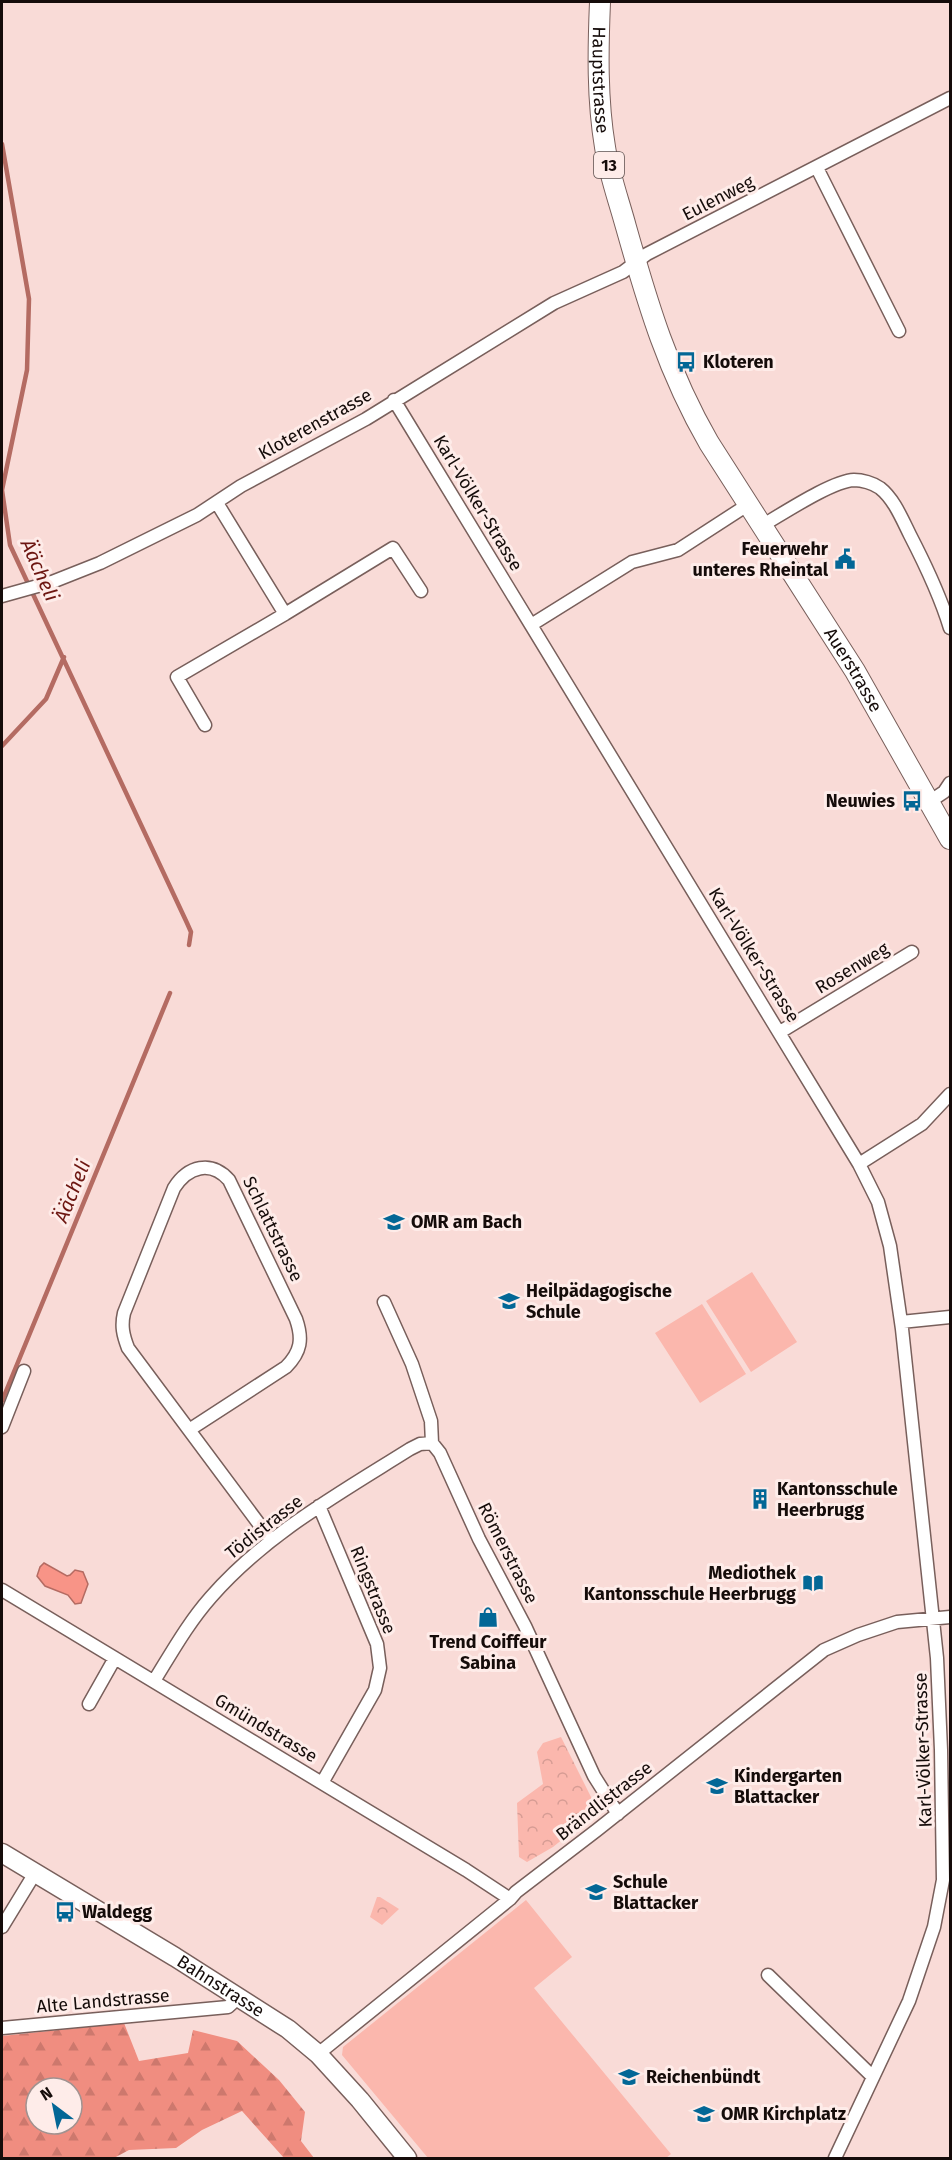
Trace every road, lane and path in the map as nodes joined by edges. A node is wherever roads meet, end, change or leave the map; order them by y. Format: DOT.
graph roads {
  1 [pos="600,2"];
  2 [pos="951,98"];
  3 [pos="817,168"];
  4 [pos="636,262"];
  5 [pos="899,331"];
  6 [pos="394,400"];
  7 [pos="217,503"];
  8 [pos="749,504"];
  9 [pos="763,525"];
  10 [pos="421,591"];
  11 [pos="2,596"];
  12 [pos="948,609"];
  13 [pos="285,614"];
  14 [pos="531,624"];
  15 [pos="951,628"];
  16 [pos="205,725"];
  17 [pos="951,783"];
  18 [pos="929,802"];
  19 [pos="951,839"];
  20 [pos="912,952"];
  21 [pos="780,1032"];
  22 [pos="951,1094"];
  23 [pos="859,1164"];
  24 [pos="384,1302"];
  25 [pos="951,1317"];
  26 [pos="901,1322"];
  27 [pos="24,1371"];
  28 [pos="2,1427"];
  29 [pos="189,1430"];
  30 [pos="432,1443"];
  31 [pos="319,1506"];
  32 [pos="271,1540"];
  33 [pos="2,1590"];
  34 [pos="934,1617"];
  35 [pos="951,1617"];
  36 [pos="115,1658"];
  37 [pos="154,1681"];
  38 [pos="89,1704"];
  39 [pos="322,1783"];
  40 [pos="618,1814"];
  41 [pos="2,1853"];
  42 [pos="35,1873"];
  43 [pos="510,1899"];
  44 [pos="2,1927"];
  45 [pos="768,1975"];
  46 [pos="239,1997"];
  47 [pos="2,2028"];
  48 [pos="318,2054"];
  49 [pos="873,2077"];
  50 [pos="407,2158"];
  51 [pos="835,2158"];
  1 -- 4 [label="main road, Hauptstrasse / 13"];
  2 -- 3 [label="street, Eulenweg"];
  3 -- 4 [label="street, Eulenweg"];
  3 -- 5 [label="street"];
  4 -- 6 [label="street, Kloterenstrasse"];
  4 -- 8 [label="main road, Auerstrasse / 13"];
  6 -- 7 [label="street, Kloterenstrasse"];
  6 -- 14 [label="street, Karl-Völker-Strasse"];
  7 -- 11 [label="street, Kloterenstrasse"];
  7 -- 13 [label="street"];
  8 -- 9 [label="main road, Auerstrasse / 13"];
  8 -- 14 [label="street"];
  9 -- 12 [label="street"];
  9 -- 18 [label="main road, Auerstrasse / 13"];
  10 -- 13 [label="street"];
  12 -- 15 [label="street"];
  13 -- 16 [label="street"];
  14 -- 21 [label="street, Karl-Völker-Strasse"];
  17 -- 18 [label="street"];
  18 -- 19 [label="main road, Auerstrasse / 13"];
  20 -- 21 [label="street, Rosenweg"];
  21 -- 23 [label="street, Karl-Völker-Strasse"];
  22 -- 23 [label="street"];
  23 -- 26 [label="street, Karl-Völker-Strasse"];
  24 -- 30 [label="street, Römerstrasse"];
  25 -- 26 [label="street"];
  26 -- 34 [label="street, Karl-Völker-Strasse"];
  27 -- 28 [label="street"];
  29 -- 29 [label="street, Schlattstrasse"];
  29 -- 32 [label="street, Schlattstrasse"];
  30 -- 31 [label="street, Tödistrasse"];
  30 -- 40 [label="street, Römerstrasse"];
  31 -- 32 [label="street, Tödistrasse"];
  31 -- 39 [label="street, Ringstrasse"];
  32 -- 37 [label="street, Tödistrasse"];
  33 -- 36 [label="street, Gmündstrasse"];
  34 -- 35 [label="street, Brändlistrasse"];
  34 -- 40 [label="street, Brändlistrasse"];
  34 -- 49 [label="street, Karl-Völker-Strasse"];
  36 -- 37 [label="street, Gmündstrasse"];
  36 -- 38 [label="street"];
  37 -- 39 [label="street, Gmündstrasse"];
  39 -- 43 [label="street, Gmündstrasse"];
  40 -- 43 [label="street, Brändlistrasse"];
  41 -- 42 [label="main road, Bahnstrasse"];
  42 -- 44 [label="street"];
  42 -- 46 [label="main road, Bahnstrasse"];
  43 -- 48 [label="street, Brändlistrasse"];
  45 -- 49 [label="street"];
  46 -- 47 [label="street, Alte Landstrasse"];
  46 -- 48 [label="main road, Bahnstrasse"];
  48 -- 50 [label="main road, Bahnstrasse"];
  49 -- 51 [label="street, Karl-Völker-Strasse"];
}
